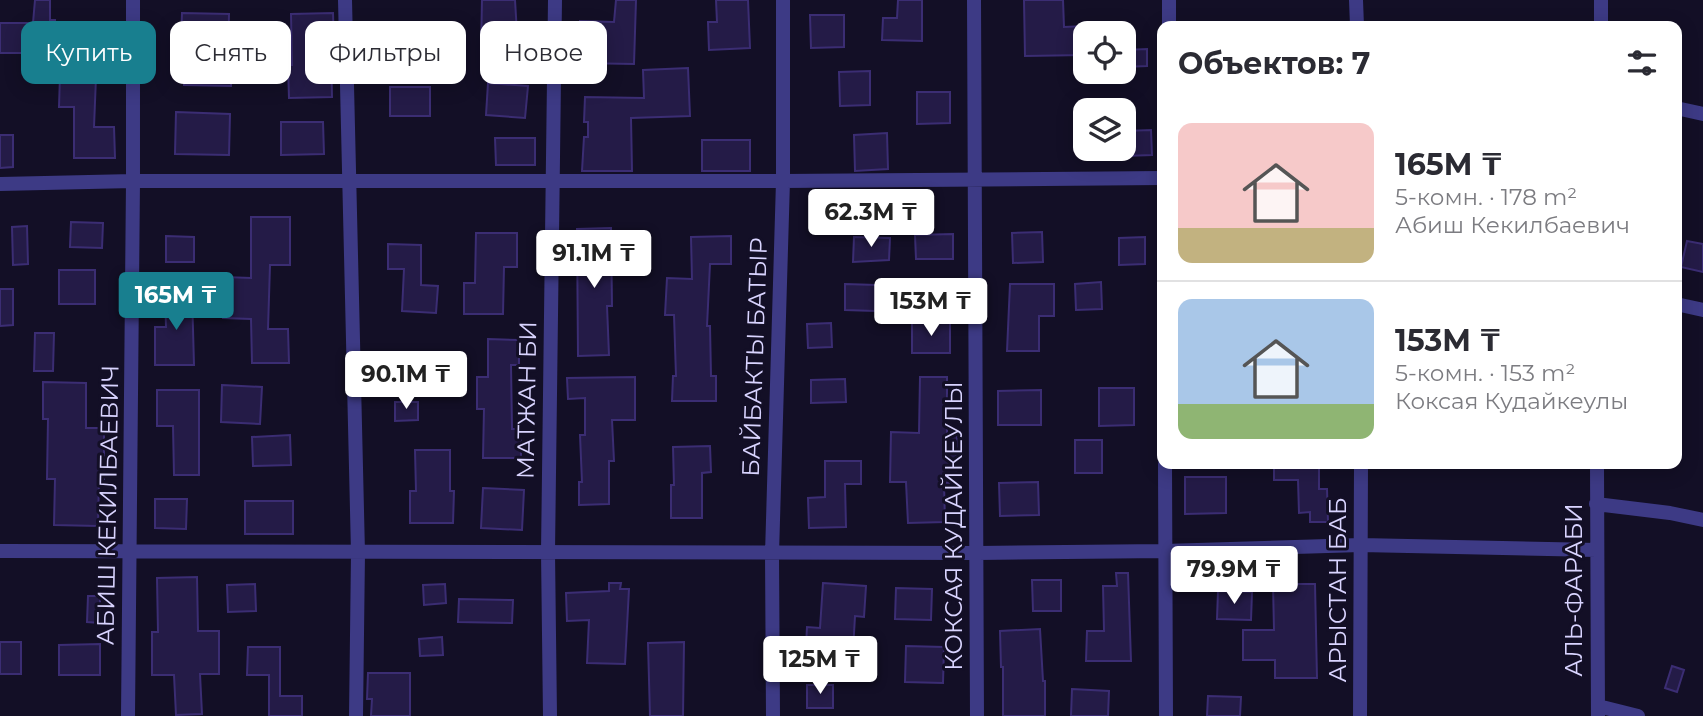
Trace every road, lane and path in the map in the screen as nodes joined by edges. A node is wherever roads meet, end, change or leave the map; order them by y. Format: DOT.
graph roads {
  1 [pos="132,0"];
  2 [pos="345,0"];
  3 [pos="555,0"];
  4 [pos="783,0"];
  5 [pos="974,0"];
  6 [pos="1169,0"];
  7 [pos="1356,0"];
  8 [pos="1601,0"];
  9 [pos="1169,21"];
  10 [pos="1357,21"];
  11 [pos="1601,21"];
  12 [pos="1682,109"];
  13 [pos="1703,114"];
  14 [pos="1157,178"];
  15 [pos="976,179"];
  16 [pos="348,180"];
  17 [pos="553,180"];
  18 [pos="134,181"];
  19 [pos="783,181"];
  20 [pos="0,184"];
  21 [pos="1682,305"];
  22 [pos="1703,310"];
  23 [pos="1166,469"];
  24 [pos="1361,469"];
  25 [pos="1597,469"];
  26 [pos="1596,503"];
  27 [pos="1703,520"];
  28 [pos="1361,545"];
  29 [pos="1596,550"];
  30 [pos="0,551"];
  31 [pos="131,551"];
  32 [pos="1164,551"];
  33 [pos="548,552"];
  34 [pos="358,553"];
  35 [pos="978,553"];
  36 [pos="772,554"];
  37 [pos="1598,711"];
  38 [pos="128,716"];
  39 [pos="356,716"];
  40 [pos="550,716"];
  41 [pos="772,716"];
  42 [pos="977,716"];
  43 [pos="1166,716"];
  44 [pos="1360,716"];
  45 [pos="1638,716"];
  1 -- 18 [label="street, АБИШ КЕКИЛБАЕВИЧ"];
  2 -- 16 [label="street"];
  3 -- 17 [label="street, МАТЖАН БИ"];
  4 -- 19 [label="street, БАЙБАКТЫ БАТЫР"];
  5 -- 15 [label="street, КОКСАЯ КУДАЙКЕУЛЫ"];
  6 -- 9 [label="street"];
  7 -- 10 [label="street"];
  8 -- 11 [label="street"];
  12 -- 13 [label="street"];
  14 -- 15 [label="street"];
  15 -- 19 [label="street"];
  15 -- 35 [label="street, КОКСАЯ КУДАЙКЕУЛЫ"];
  16 -- 17 [label="street"];
  16 -- 18 [label="street"];
  16 -- 34 [label="street"];
  17 -- 19 [label="street"];
  17 -- 33 [label="street, МАТЖАН БИ"];
  18 -- 20 [label="street"];
  18 -- 31 [label="street, АБИШ КЕКИЛБАЕВИЧ"];
  19 -- 36 [label="street, БАЙБАКТЫ БАТЫР"];
  21 -- 22 [label="street"];
  23 -- 32 [label="street"];
  24 -- 28 [label="street, АРЫСТАН БАБ"];
  25 -- 26 [label="street, АЛЬ-ФАРАБИ"];
  26 -- 27 [label="street"];
  26 -- 29 [label="street, АЛЬ-ФАРАБИ"];
  28 -- 29 [label="street"];
  28 -- 32 [label="street"];
  28 -- 44 [label="street, АРЫСТАН БАБ"];
  29 -- 37 [label="street, АЛЬ-ФАРАБИ"];
  30 -- 31 [label="street"];
  31 -- 34 [label="street"];
  31 -- 38 [label="street, АБИШ КЕКИЛБАЕВИЧ"];
  32 -- 35 [label="street"];
  32 -- 43 [label="street"];
  33 -- 34 [label="street"];
  33 -- 36 [label="street"];
  33 -- 40 [label="street, МАТЖАН БИ"];
  34 -- 39 [label="street"];
  35 -- 36 [label="street"];
  35 -- 42 [label="street, КОКСАЯ КУДАЙКЕУЛЫ"];
  36 -- 41 [label="street, БАЙБАКТЫ БАТЫР"];
  37 -- 45 [label="street"];
}
